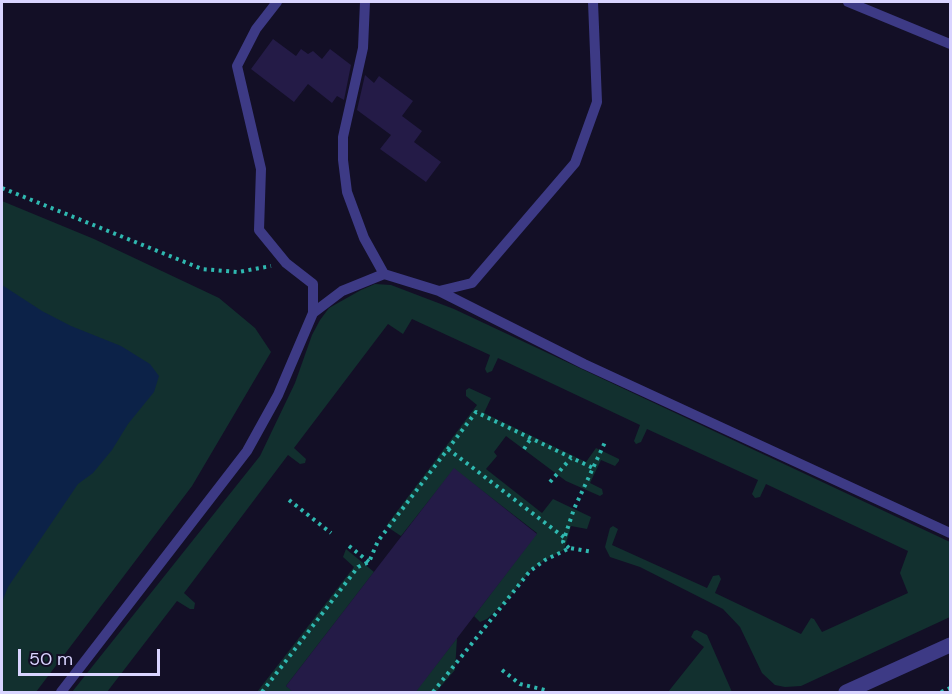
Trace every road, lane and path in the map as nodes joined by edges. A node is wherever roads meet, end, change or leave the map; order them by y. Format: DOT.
graph roads {
  1 [pos="277,2"];
  2 [pos="365,2"];
  3 [pos="592,2"];
  4 [pos="849,2"];
  5 [pos="951,44"];
  6 [pos="2,188"];
  7 [pos="286,263"];
  8 [pos="384,274"];
  9 [pos="439,291"];
  10 [pos="313,313"];
  11 [pos="531,438"];
  12 [pos="606,440"];
  13 [pos="448,449"];
  14 [pos="524,449"];
  15 [pos="571,458"];
  16 [pos="593,468"];
  17 [pos="550,482"];
  18 [pos="289,500"];
  19 [pos="332,533"];
  20 [pos="951,533"];
  21 [pos="565,538"];
  22 [pos="349,546"];
  23 [pos="570,548"];
  24 [pos="593,552"];
  25 [pos="369,562"];
  26 [pos="951,645"];
  27 [pos="502,670"];
  28 [pos="951,688"];
  29 [pos="61,693"];
  30 [pos="262,693"];
  31 [pos="433,693"];
  32 [pos="546,693"];
  33 [pos="846,693"];
  34 [pos="941,693"];
  1 -- 7 [label="lane"];
  2 -- 8 [label="lane"];
  3 -- 9 [label="lane"];
  4 -- 5 [label="lane"];
  6 -- 7 [label="path"];
  7 -- 10 [label="lane"];
  8 -- 9 [label="lane"];
  8 -- 10 [label="lane"];
  9 -- 20 [label="lane"];
  10 -- 29 [label="lane"];
  11 -- 13 [label="path"];
  11 -- 14 [label="path"];
  11 -- 15 [label="path"];
  12 -- 16 [label="path"];
  13 -- 21 [label="path"];
  13 -- 25 [label="path"];
  15 -- 16 [label="path"];
  15 -- 17 [label="path"];
  16 -- 21 [label="path"];
  18 -- 19 [label="path"];
  21 -- 23 [label="path"];
  22 -- 25 [label="path"];
  23 -- 24 [label="path"];
  23 -- 31 [label="path"];
  25 -- 30 [label="path"];
  26 -- 33 [label="street"];
  27 -- 32 [label="path"];
  28 -- 34 [label="path"];
}
